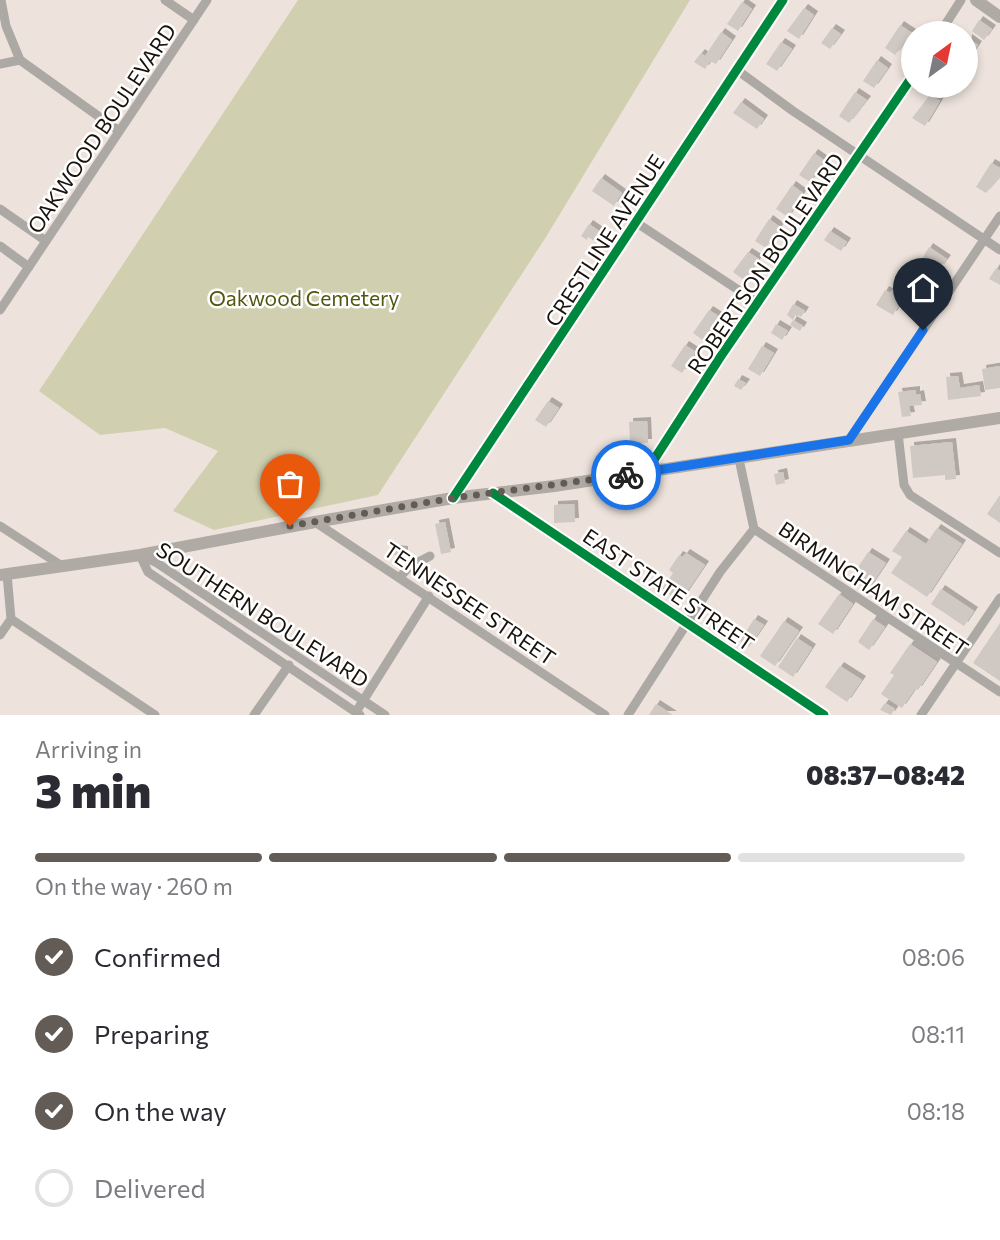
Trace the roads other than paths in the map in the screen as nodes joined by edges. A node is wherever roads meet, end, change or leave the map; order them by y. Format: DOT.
graph roads {
  1 [pos="1,0"];
  2 [pos="165,0"];
  3 [pos="207,0"];
  4 [pos="783,0"];
  5 [pos="961,0"];
  6 [pos="976,0"];
  7 [pos="1000,17"];
  8 [pos="194,20"];
  9 [pos="948,21"];
  10 [pos="20,60"];
  11 [pos="0,64"];
  12 [pos="737,70"];
  13 [pos="901,93"];
  14 [pos="119,131"];
  15 [pos="859,156"];
  16 [pos="0,209"];
  17 [pos="1000,216"];
  18 [pos="636,223"];
  19 [pos="984,239"];
  20 [pos="46,241"];
  21 [pos="0,246"];
  22 [pos="1000,250"];
  23 [pos="29,267"];
  24 [pos="758,303"];
  25 [pos="0,310"];
  26 [pos="1000,418"];
  27 [pos="898,433"];
  28 [pos="849,440"];
  29 [pos="739,458"];
  30 [pos="646,472"];
  31 [pos="493,493"];
  32 [pos="453,498"];
  33 [pos="315,522"];
  34 [pos="0,526"];
  35 [pos="754,528"];
  36 [pos="1000,553"];
  37 [pos="140,555"];
  38 [pos="430,556"];
  39 [pos="62,566"];
  40 [pos="4,575"];
  41 [pos="400,577"];
  42 [pos="429,596"];
  43 [pos="1000,598"];
  44 [pos="10,619"];
  45 [pos="689,623"];
  46 [pos="0,635"];
  47 [pos="295,655"];
  48 [pos="956,663"];
  49 [pos="287,667"];
  50 [pos="1000,692"];
  51 [pos="363,700"];
  52 [pos="358,714"];
  53 [pos="155,715"];
  54 [pos="254,715"];
  55 [pos="385,715"];
  56 [pos="605,715"];
  57 [pos="628,715"];
  58 [pos="824,715"];
  59 [pos="922,715"];
  1 -- 10 [label="street"];
  2 -- 8 [label="street"];
  3 -- 8 [label="street, OAKWOOD BOULEVARD"];
  4 -- 12 [label="street, CRESTLINE AVENUE"];
  5 -- 9 [label="street"];
  6 -- 7 [label="main road"];
  8 -- 14 [label="street, OAKWOOD BOULEVARD"];
  10 -- 11 [label="street"];
  10 -- 14 [label="street"];
  12 -- 15 [label="street"];
  12 -- 18 [label="street, CRESTLINE AVENUE"];
  13 -- 15 [label="street, ROBERTSON BOULEVARD"];
  14 -- 20 [label="street, OAKWOOD BOULEVARD"];
  15 -- 19 [label="street"];
  15 -- 24 [label="street, ROBERTSON BOULEVARD"];
  16 -- 20 [label="street"];
  17 -- 19 [label="street"];
  18 -- 24 [label="street"];
  18 -- 32 [label="street, CRESTLINE AVENUE"];
  19 -- 22 [label="street"];
  19 -- 28 [label="street"];
  20 -- 23 [label="street, OAKWOOD BOULEVARD"];
  21 -- 23 [label="street"];
  23 -- 25 [label="street, OAKWOOD BOULEVARD"];
  24 -- 30 [label="street, ROBERTSON BOULEVARD"];
  26 -- 27 [label="main road"];
  27 -- 28 [label="main road"];
  27 -- 36 [label="street"];
  28 -- 29 [label="main road"];
  29 -- 30 [label="main road"];
  29 -- 35 [label="street, BIRMINGHAM STREET"];
  30 -- 31 [label="main road"];
  31 -- 32 [label="main road"];
  31 -- 45 [label="street, EAST STATE STREET"];
  32 -- 33 [label="main road"];
  33 -- 37 [label="main road"];
  33 -- 41 [label="street, TENNESSEE STREET"];
  34 -- 39 [label="street"];
  35 -- 45 [label="street"];
  35 -- 48 [label="street, BIRMINGHAM STREET"];
  37 -- 39 [label="main road"];
  37 -- 47 [label="street, SOUTHERN BOULEVARD"];
  37 -- 49 [label="street, SOUTHERN BOULEVARD"];
  38 -- 41 [label="street"];
  39 -- 40 [label="main road"];
  40 -- 44 [label="street"];
  41 -- 42 [label="street, TENNESSEE STREET"];
  42 -- 51 [label="street"];
  42 -- 56 [label="street, TENNESSEE STREET"];
  43 -- 48 [label="street"];
  44 -- 46 [label="street"];
  44 -- 53 [label="street"];
  45 -- 57 [label="street"];
  45 -- 58 [label="street, EAST STATE STREET"];
  47 -- 49 [label="street"];
  47 -- 51 [label="street, SOUTHERN BOULEVARD"];
  48 -- 50 [label="street, BIRMINGHAM STREET"];
  48 -- 59 [label="street"];
  49 -- 52 [label="street, SOUTHERN BOULEVARD"];
  49 -- 54 [label="street"];
  51 -- 52 [label="street"];
  51 -- 55 [label="street, SOUTHERN BOULEVARD"];
}
